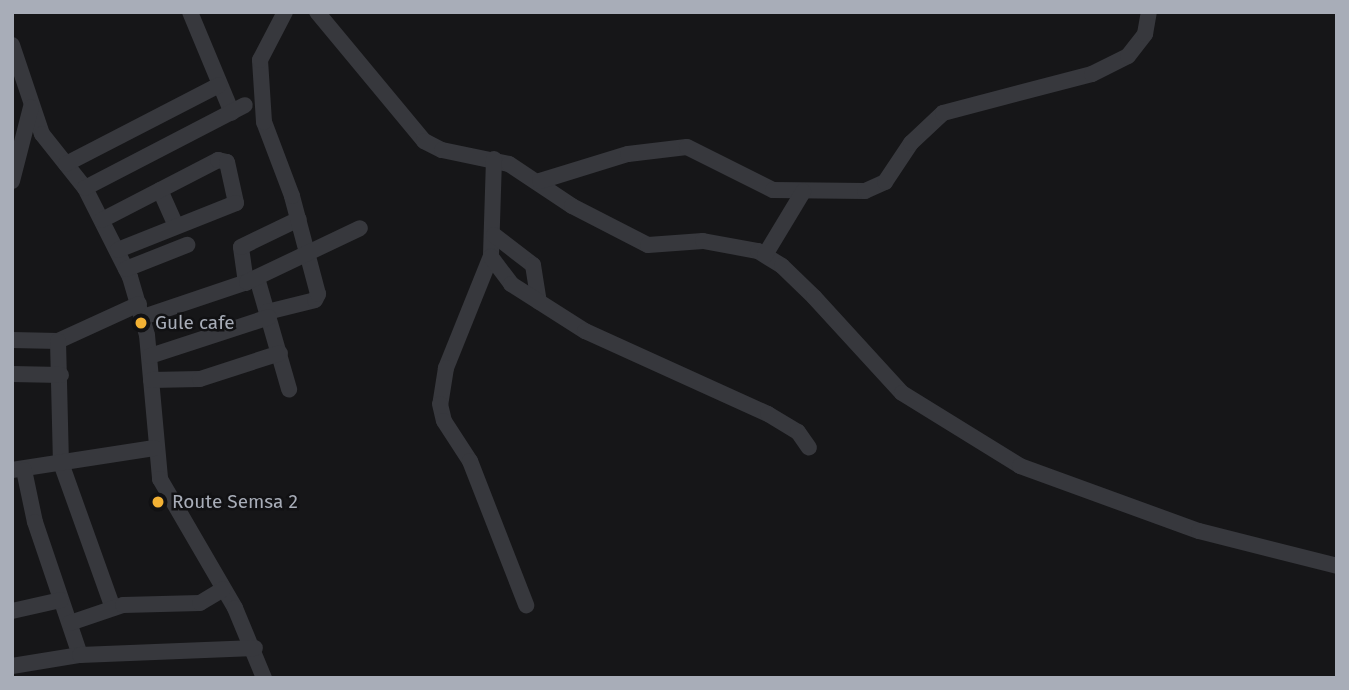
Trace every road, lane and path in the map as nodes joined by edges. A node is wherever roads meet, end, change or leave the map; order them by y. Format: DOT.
graph roads {
  1 [pos="190,12"];
  2 [pos="285,12"];
  3 [pos="317,12"];
  4 [pos="1149,12"];
  5 [pos="12,45"];
  6 [pos="219,85"];
  7 [pos="31,107"];
  8 [pos="494,159"];
  9 [pos="66,164"];
  10 [pos="12,181"];
  11 [pos="540,181"];
  12 [pos="85,188"];
  13 [pos="160,190"];
  14 [pos="803,191"];
  15 [pos="299,219"];
  16 [pos="102,220"];
  17 [pos="176,226"];
  18 [pos="360,228"];
  19 [pos="494,235"];
  20 [pos="187,245"];
  21 [pos="118,250"];
  22 [pos="310,253"];
  23 [pos="765,255"];
  24 [pos="491,257"];
  25 [pos="127,269"];
  26 [pos="251,280"];
  27 [pos="540,302"];
  28 [pos="141,311"];
  29 [pos="268,314"];
  30 [pos="12,340"];
  31 [pos="58,341"];
  32 [pos="280,353"];
  33 [pos="150,356"];
  34 [pos="12,374"];
  35 [pos="61,375"];
  36 [pos="151,380"];
  37 [pos="289,389"];
  38 [pos="154,449"];
  39 [pos="809,449"];
  40 [pos="61,463"];
  41 [pos="18,470"];
  42 [pos="1337,566"];
  43 [pos="223,589"];
  44 [pos="61,600"];
  45 [pos="526,605"];
  46 [pos="113,608"];
  47 [pos="12,611"];
  48 [pos="70,624"];
  49 [pos="255,648"];
  50 [pos="80,655"];
  51 [pos="12,666"];
  52 [pos="264,678"];
  1 -- 6 [label="street"];
  2 -- 15 [label="street"];
  3 -- 8 [label="street"];
  4 -- 14 [label="street"];
  5 -- 7 [label="street"];
  6 -- 9 [label="street"];
  6 -- 12 [label="street"];
  7 -- 9 [label="street"];
  7 -- 10 [label="street"];
  8 -- 11 [label="street"];
  8 -- 19 [label="street"];
  9 -- 12 [label="street"];
  11 -- 14 [label="street"];
  11 -- 23 [label="street"];
  12 -- 16 [label="street"];
  13 -- 16 [label="street"];
  13 -- 17 [label="street"];
  13 -- 17 [label="street"];
  14 -- 23 [label="street"];
  15 -- 22 [label="street"];
  15 -- 26 [label="street"];
  16 -- 21 [label="street"];
  17 -- 21 [label="street"];
  18 -- 22 [label="street"];
  19 -- 24 [label="street"];
  19 -- 27 [label="street"];
  20 -- 25 [label="street"];
  21 -- 25 [label="street"];
  22 -- 26 [label="street"];
  22 -- 29 [label="street"];
  23 -- 42 [label="street"];
  24 -- 27 [label="street"];
  24 -- 45 [label="street"];
  25 -- 28 [label="street"];
  26 -- 28 [label="street"];
  26 -- 29 [label="street"];
  27 -- 39 [label="street"];
  28 -- 31 [label="street"];
  28 -- 33 [label="street"];
  29 -- 32 [label="street"];
  29 -- 33 [label="street"];
  30 -- 31 [label="street"];
  31 -- 35 [label="street"];
  32 -- 36 [label="street"];
  32 -- 37 [label="street"];
  33 -- 36 [label="street"];
  34 -- 35 [label="street"];
  35 -- 40 [label="street"];
  36 -- 38 [label="street"];
  38 -- 40 [label="street"];
  38 -- 43 [label="street"];
  40 -- 41 [label="street"];
  40 -- 46 [label="street"];
  41 -- 44 [label="street"];
  43 -- 46 [label="street"];
  43 -- 49 [label="street"];
  44 -- 47 [label="street"];
  44 -- 48 [label="street"];
  46 -- 48 [label="street"];
  48 -- 50 [label="street"];
  49 -- 50 [label="street"];
  49 -- 52 [label="street"];
  50 -- 51 [label="street"];
}
